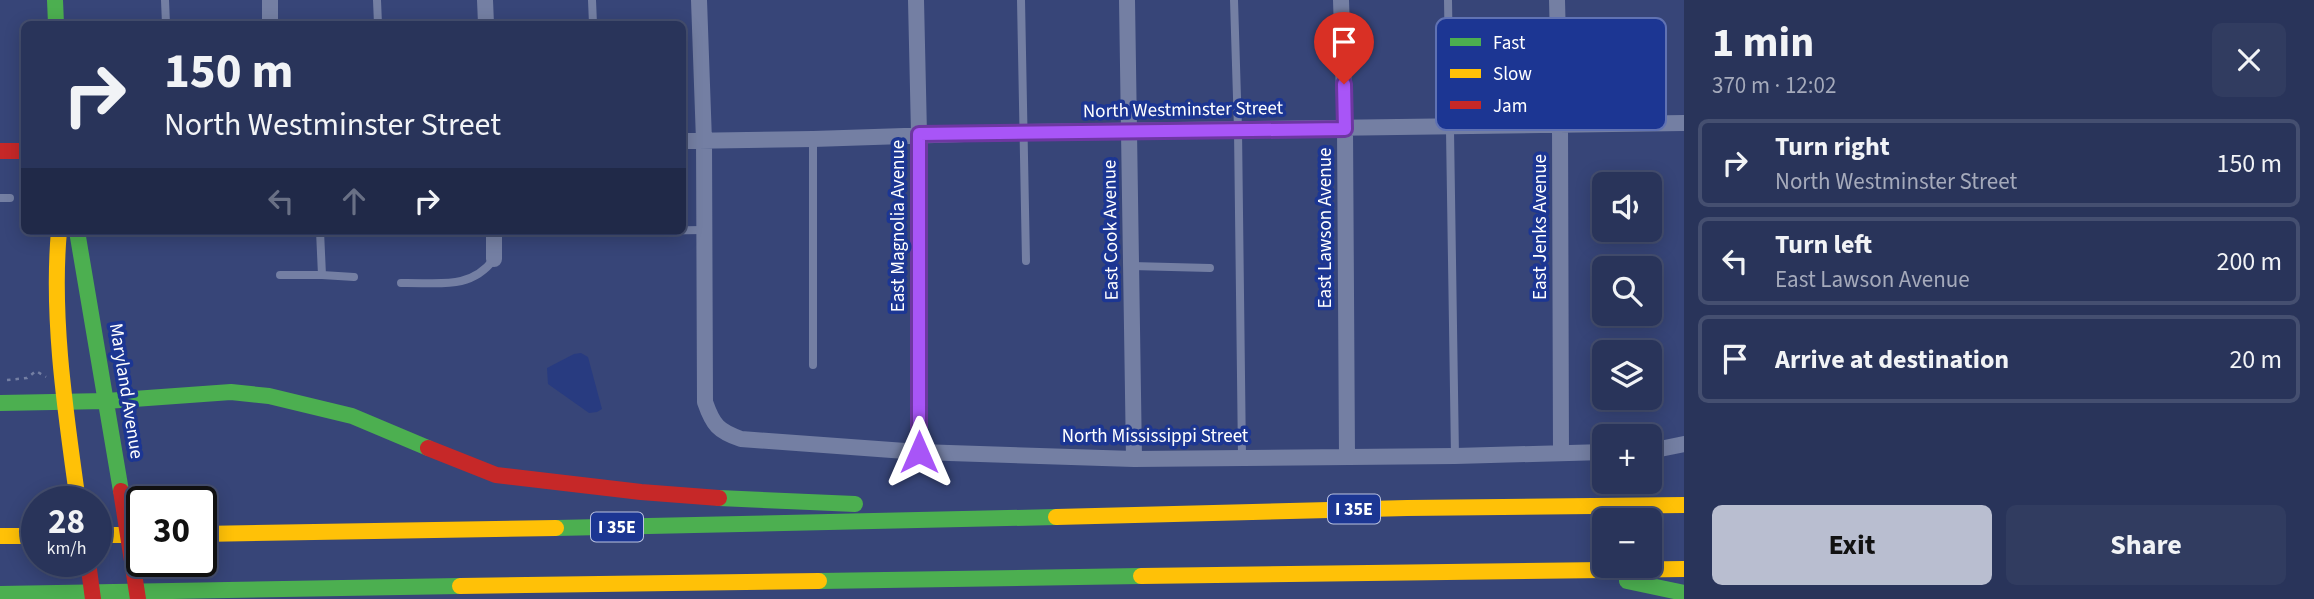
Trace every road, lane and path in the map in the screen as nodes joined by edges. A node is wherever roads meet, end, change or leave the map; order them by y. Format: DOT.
graph roads {
  1 [pos="55,0"];
  2 [pos="165,0"];
  3 [pos="270,0"];
  4 [pos="377,0"];
  5 [pos="485,0"];
  6 [pos="592,0"];
  7 [pos="699,0"];
  8 [pos="916,0"];
  9 [pos="1021,0"];
  10 [pos="1127,0"];
  11 [pos="1234,0"];
  12 [pos="1341,0"];
  13 [pos="1448,0"];
  14 [pos="1557,0"];
  15 [pos="1448,18"];
  16 [pos="1557,18"];
  17 [pos="56,21"];
  18 [pos="166,21"];
  19 [pos="270,21"];
  20 [pos="378,21"];
  21 [pos="486,21"];
  22 [pos="593,21"];
  23 [pos="1666,123"];
  24 [pos="1684,123"];
  25 [pos="1436,127"];
  26 [pos="1345,129"];
  27 [pos="1238,130"];
  28 [pos="1451,130"];
  29 [pos="1560,130"];
  30 [pos="1025,132"];
  31 [pos="1131,132"];
  32 [pos="919,134"];
  33 [pos="813,139"];
  34 [pos="686,141"];
  35 [pos="704,141"];
  36 [pos="0,151"];
  37 [pos="21,151"];
  38 [pos="686,229"];
  39 [pos="704,229"];
  40 [pos="59,235"];
  41 [pos="78,235"];
  42 [pos="320,235"];
  43 [pos="494,235"];
  44 [pos="494,259"];
  45 [pos="1026,261"];
  46 [pos="1132,266"];
  47 [pos="1210,268"];
  48 [pos="280,275"];
  49 [pos="322,275"];
  50 [pos="354,276"];
  51 [pos="401,283"];
  52 [pos="813,365"];
  53 [pos="45,377"];
  54 [pos="0,380"];
  55 [pos="106,401"];
  56 [pos="64,402"];
  57 [pos="0,403"];
  58 [pos="1684,444"];
  59 [pos="1662,449"];
  60 [pos="919,452"];
  61 [pos="1592,452"];
  62 [pos="1561,453"];
  63 [pos="1455,456"];
  64 [pos="1242,457"];
  65 [pos="1347,457"];
  66 [pos="1134,459"];
  67 [pos="76,486"];
  68 [pos="1684,505"];
  69 [pos="1033,517"];
  70 [pos="217,534"];
  71 [pos="0,536"];
  72 [pos="21,536"];
  73 [pos="1684,569"];
  74 [pos="1583,570"];
  75 [pos="90,577"];
  76 [pos="939,579"];
  77 [pos="1684,593"];
  78 [pos="0,594"];
  79 [pos="823,597"];
  80 [pos="93,599"];
  81 [pos="138,599"];
  1 -- 17 [label="main road"];
  2 -- 18 [label="lane"];
  3 -- 19 [label="street"];
  4 -- 20 [label="lane"];
  5 -- 21 [label="street"];
  6 -- 22 [label="lane"];
  7 -- 35 [label="street"];
  8 -- 32 [label="street, East Magnolia Avenue"];
  9 -- 30 [label="lane"];
  10 -- 31 [label="street, East Cook Avenue"];
  11 -- 27 [label="lane"];
  12 -- 26 [label="street, East Lawson Avenue"];
  13 -- 15 [label="lane"];
  14 -- 16 [label="street, East Jenks Avenue"];
  23 -- 24 [label="street, North Westminster Street"];
  25 -- 26 [label="street, North Westminster Street"];
  26 -- 27 [label="street, North Westminster Street"];
  26 -- 65 [label="street, East Lawson Avenue"];
  27 -- 31 [label="street, North Westminster Street"];
  27 -- 64 [label="lane"];
  28 -- 63 [label="lane"];
  29 -- 62 [label="street, East Jenks Avenue"];
  30 -- 31 [label="street, North Westminster Street"];
  30 -- 32 [label="street, North Westminster Street"];
  30 -- 45 [label="lane"];
  31 -- 46 [label="street, East Cook Avenue"];
  32 -- 33 [label="street, North Westminster Street"];
  32 -- 60 [label="street, East Magnolia Avenue"];
  33 -- 35 [label="street, North Westminster Street"];
  33 -- 52 [label="lane"];
  34 -- 35 [label="street, North Westminster Street"];
  35 -- 39 [label="street"];
  36 -- 37 [label="main road"];
  38 -- 39 [label="lane"];
  39 -- 60 [label="street, North Mississippi Street"];
  40 -- 56 [label="main road"];
  41 -- 55 [label="main road, Maryland Avenue"];
  42 -- 49 [label="lane"];
  43 -- 44 [label="street"];
  44 -- 51 [label="lane"];
  46 -- 47 [label="lane"];
  46 -- 66 [label="street, East Cook Avenue"];
  48 -- 49 [label="lane"];
  49 -- 50 [label="lane"];
  53 -- 54 [label="path"];
  55 -- 56 [label="main road"];
  55 -- 69 [label="main road"];
  55 -- 81 [label="main road, Maryland Avenue, bridge"];
  56 -- 57 [label="main road"];
  56 -- 67 [label="main road"];
  58 -- 59 [label="street"];
  60 -- 66 [label="street, North Mississippi Street"];
  61 -- 62 [label="street, North Mississippi Street"];
  62 -- 63 [label="street, North Mississippi Street"];
  63 -- 65 [label="street, North Mississippi Street"];
  64 -- 65 [label="street, North Mississippi Street"];
  64 -- 66 [label="street, North Mississippi Street"];
  68 -- 69 [label="main road, I 35E"];
  69 -- 70 [label="main road, I 35E"];
  71 -- 72 [label="main road"];
  73 -- 74 [label="main road"];
  74 -- 76 [label="main road"];
  74 -- 77 [label="main road"];
  75 -- 80 [label="main road, bridge"];
  76 -- 78 [label="main road"];
  76 -- 79 [label="main road"];
}
